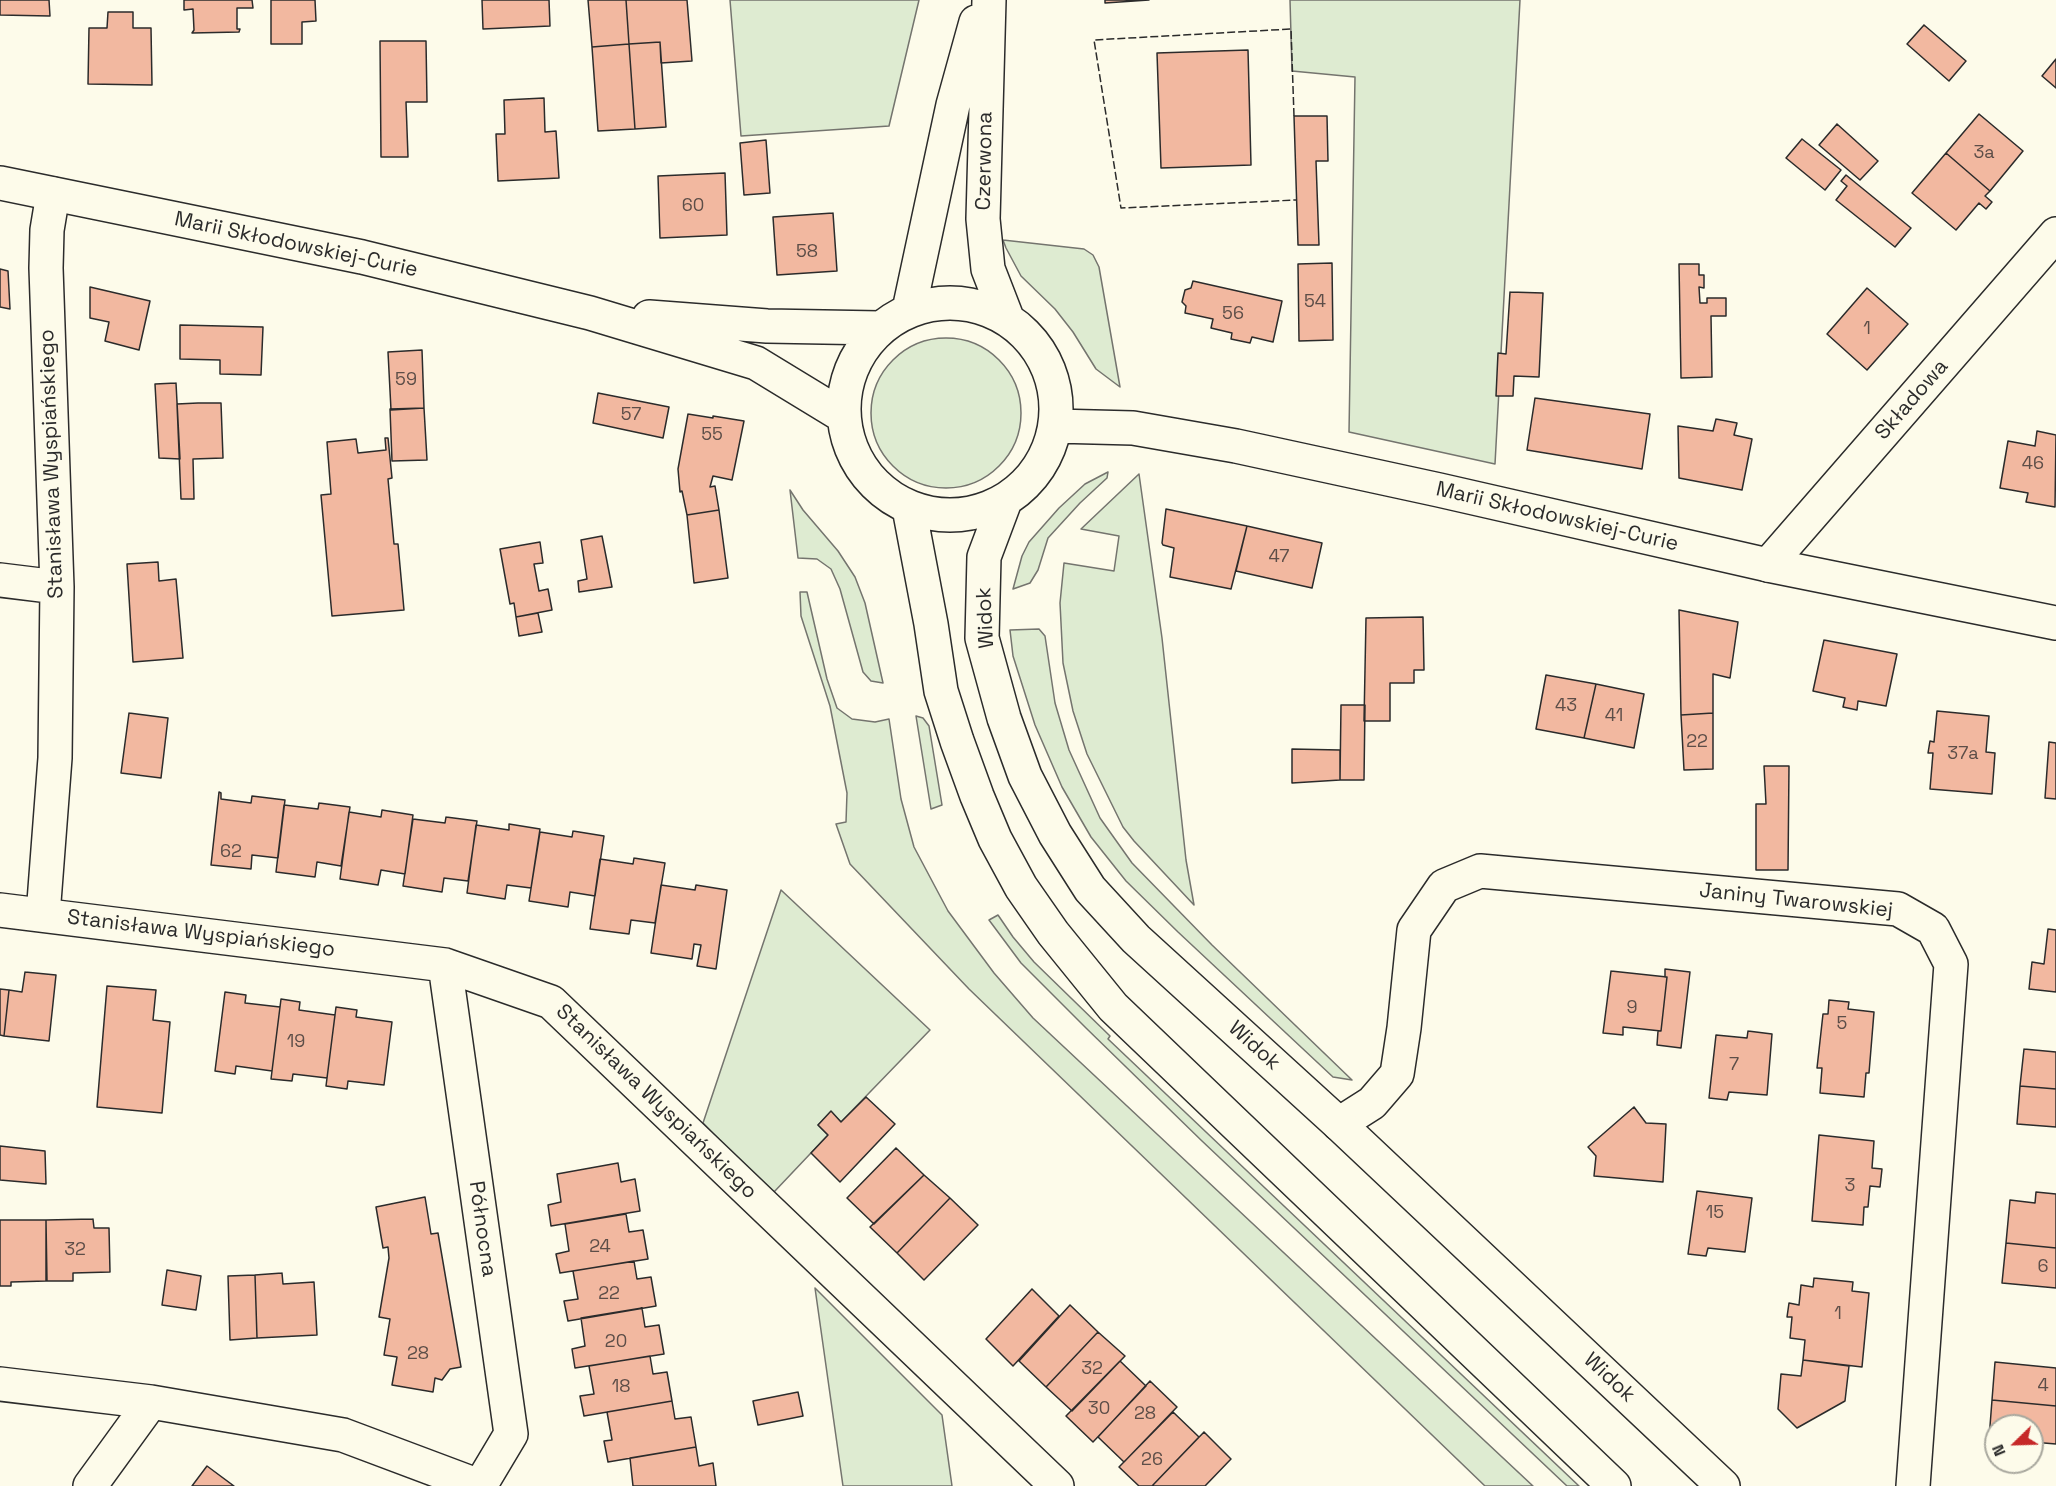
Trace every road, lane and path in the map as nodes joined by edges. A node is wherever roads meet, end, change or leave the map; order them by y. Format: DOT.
graph roads {
  1 [pos="983,0"];
  2 [pos="989,0"];
  3 [pos="0,183"];
  4 [pos="53,194"];
  5 [pos="2056,234"];
  6 [pos="909,310"];
  7 [pos="590,313"];
  8 [pos="1007,318"];
  9 [pos="880,328"];
  10 [pos="843,416"];
  11 [pos="1055,426"];
  12 [pos="1005,501"];
  13 [pos="909,508"];
  14 [pos="1768,565"];
  15 [pos="0,580"];
  16 [pos="57,587"];
  17 [pos="2056,623"];
  18 [pos="0,910"];
  19 [pos="43,915"];
  20 [pos="445,964"];
  21 [pos="1340,1124"];
  22 [pos="0,1384"];
  23 [pos="151,1402"];
  24 [pos="90,1486"];
  25 [pos="480,1486"];
  26 [pos="1057,1486"];
  27 [pos="1614,1486"];
  28 [pos="1723,1486"];
  29 [pos="1913,1486"];
  1 -- 6 [label="street, Czerwona"];
  2 -- 8 [label="street, Czerwona"];
  3 -- 4 [label="street, Marii Skłodowskiej-Curie"];
  4 -- 7 [label="street, Marii Skłodowskiej-Curie"];
  4 -- 16 [label="street, Stanisława Wyspiańskiego"];
  5 -- 14 [label="street, Składowa"];
  6 -- 8 [label="street"];
  6 -- 9 [label="street"];
  7 -- 9 [label="street, Marii Skłodowskiej-Curie"];
  7 -- 10 [label="street, Marii Skłodowskiej-Curie"];
  8 -- 11 [label="street"];
  9 -- 10 [label="street"];
  10 -- 13 [label="street"];
  11 -- 12 [label="street"];
  11 -- 14 [label="street, Marii Skłodowskiej-Curie"];
  12 -- 13 [label="street"];
  12 -- 21 [label="street, Widok"];
  13 -- 27 [label="street"];
  14 -- 17 [label="street, Marii Skłodowskiej-Curie"];
  15 -- 16 [label="street"];
  16 -- 19 [label="street, Stanisława Wyspiańskiego"];
  18 -- 19 [label="street, Stanisława Wyspiańskiego"];
  19 -- 20 [label="street, Stanisława Wyspiańskiego"];
  20 -- 25 [label="street, Północna"];
  20 -- 26 [label="street, Stanisława Wyspiańskiego"];
  21 -- 28 [label="street, Widok"];
  21 -- 29 [label="street, Janiny Twarowskiej"];
  22 -- 23 [label="street, Północna"];
  23 -- 24 [label="street"];
  23 -- 25 [label="street, Północna"];
}
